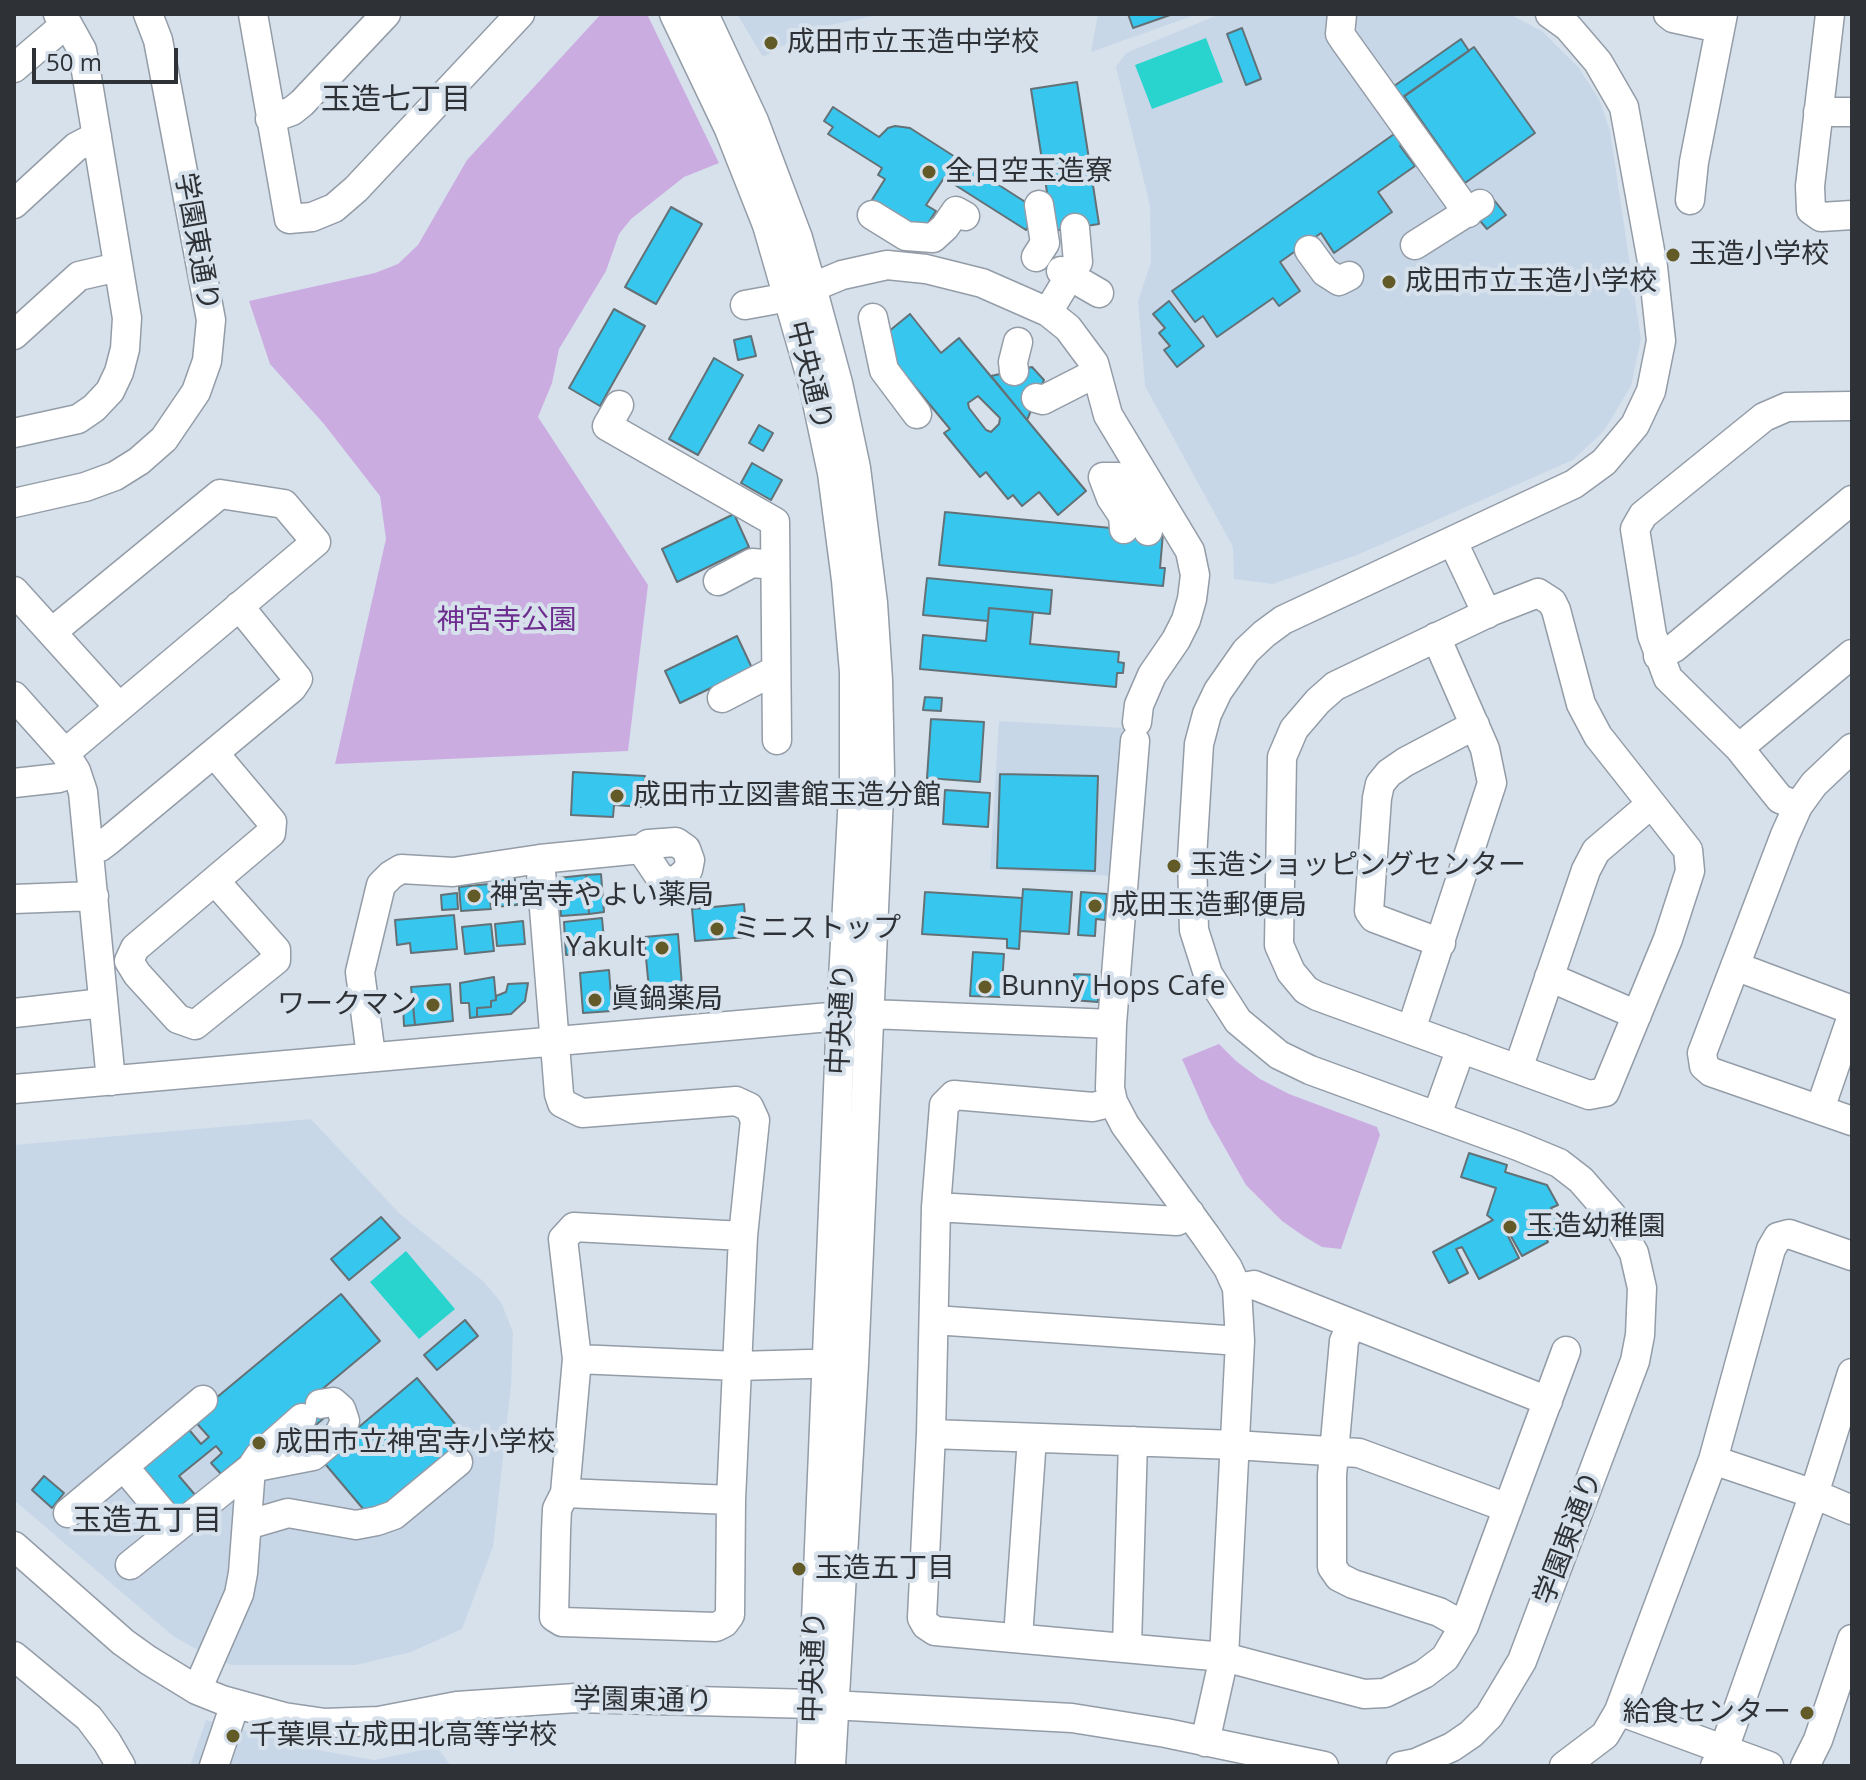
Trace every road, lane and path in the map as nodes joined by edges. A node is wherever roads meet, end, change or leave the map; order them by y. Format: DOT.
graph roads {
  1 [pos="148,14"];
  2 [pos="253,14"];
  3 [pos="386,14"];
  4 [pos="520,14"];
  5 [pos="674,14"];
  6 [pos="704,14"];
  7 [pos="1342,14"];
  8 [pos="1550,14"];
  9 [pos="1668,14"];
  10 [pos="1830,14"];
  11 [pos="63,18"];
  12 [pos="1721,21"];
  13 [pos="14,68"];
  14 [pos="1818,112"];
  15 [pos="1852,112"];
  16 [pos="270,119"];
  17 [pos="97,136"];
  18 [pos="1690,200"];
  19 [pos="14,204"];
  20 [pos="1039,205"];
  21 [pos="872,215"];
  22 [pos="1852,215"];
  23 [pos="965,216"];
  24 [pos="1085,226"];
  25 [pos="1415,245"];
  26 [pos="1309,250"];
  27 [pos="1036,257"];
  28 [pos="118,267"];
  29 [pos="1349,276"];
  30 [pos="801,292"];
  31 [pos="745,305"];
  32 [pos="1048,312"];
  33 [pos="873,318"];
  34 [pos="14,335"];
  35 [pos="1018,342"];
  36 [pos="1014,371"];
  37 [pos="1096,373"];
  38 [pos="1036,398"];
  39 [pos="619,405"];
  40 [pos="1852,406"];
  41 [pos="917,414"];
  42 [pos="14,433"];
  43 [pos="1852,500"];
  44 [pos="14,503"];
  45 [pos="1453,542"];
  46 [pos="775,565"];
  47 [pos="718,581"];
  48 [pos="14,591"];
  49 [pos="239,606"];
  50 [pos="1487,614"];
  51 [pos="52,632"];
  52 [pos="1436,637"];
  53 [pos="1852,654"];
  54 [pos="1658,656"];
  55 [pos="776,670"];
  56 [pos="14,696"];
  57 [pos="722,698"];
  58 [pos="119,707"];
  59 [pos="1475,725"];
  60 [pos="777,740"];
  61 [pos="1739,748"];
  62 [pos="1852,748"];
  63 [pos="214,753"];
  64 [pos="71,762"];
  65 [pos="14,783"];
  66 [pos="1651,804"];
  67 [pos="1798,806"];
  68 [pos="89,849"];
  69 [pos="641,849"];
  70 [pos="540,859"];
  71 [pos="215,881"];
  72 [pos="94,896"];
  73 [pos="14,899"];
  74 [pos="1441,943"];
  75 [pos="100,961"];
  76 [pos="129,961"];
  77 [pos="1735,966"];
  78 [pos="1549,977"];
  79 [pos="103,1003"];
  80 [pos="1852,1010"];
  81 [pos="14,1013"];
  82 [pos="871,1014"];
  83 [pos="1637,1015"];
  84 [pos="841,1016"];
  85 [pos="1852,1016"];
  86 [pos="1112,1024"];
  87 [pos="1411,1030"];
  88 [pos="556,1041"];
  89 [pos="1461,1048"];
  90 [pos="371,1056"];
  91 [pos="1518,1069"];
  92 [pos="111,1081"];
  93 [pos="14,1089"];
  94 [pos="1113,1102"];
  95 [pos="1820,1109"];
  96 [pos="1437,1115"];
  97 [pos="1852,1121"];
  98 [pos="936,1207"];
  99 [pos="1190,1213"];
  100 [pos="743,1236"];
  101 [pos="1852,1256"];
  102 [pos="1237,1288"];
  103 [pos="934,1320"];
  104 [pos="1351,1325"];
  105 [pos="1240,1341"];
  106 [pos="1566,1351"];
  107 [pos="577,1359"];
  108 [pos="841,1363"];
  109 [pos="738,1366"];
  110 [pos="1852,1373"];
  111 [pos="203,1400"];
  112 [pos="1548,1401"];
  113 [pos="931,1434"];
  114 [pos="1032,1438"];
  115 [pos="1133,1441"];
  116 [pos="1235,1445"];
  117 [pos="1334,1452"];
  118 [pos="1713,1460"];
  119 [pos="458,1462"];
  120 [pos="124,1467"];
  121 [pos="251,1468"];
  122 [pos="565,1493"];
  123 [pos="1814,1494"];
  124 [pos="731,1500"];
  125 [pos="1508,1508"];
  126 [pos="1852,1510"];
  127 [pos="68,1513"];
  128 [pos="247,1525"];
  129 [pos="175,1528"];
  130 [pos="14,1546"];
  131 [pos="130,1565"];
  132 [pos="1464,1626"];
  133 [pos="1018,1637"];
  134 [pos="1852,1639"];
  135 [pos="1127,1646"];
  136 [pos="14,1656"];
  137 [pos="1224,1657"];
  138 [pos="197,1690"];
  139 [pos="235,1704"];
  140 [pos="824,1705"];
  141 [pos="1619,1711"];
  142 [pos="1205,1742"];
  143 [pos="1720,1758"];
  144 [pos="121,1766"];
  145 [pos="214,1766"];
  146 [pos="810,1766"];
  147 [pos="831,1766"];
  148 [pos="1324,1766"];
  149 [pos="1401,1766"];
  150 [pos="1564,1766"];
  151 [pos="1769,1766"];
  152 [pos="1805,1766"];
  1 -- 44 [label="street, 学園東通り"];
  2 -- 16 [label="street"];
  3 -- 16 [label="street"];
  4 -- 16 [label="street"];
  5 -- 30 [label="street, 中央通り"];
  6 -- 30 [label="street, 中央通り"];
  7 -- 25 [label="street"];
  8 -- 45 [label="street, 学園東通り"];
  9 -- 12 [label="street"];
  10 -- 14 [label="street"];
  11 -- 13 [label="street"];
  11 -- 17 [label="street"];
  12 -- 18 [label="street"];
  14 -- 15 [label="street"];
  14 -- 22 [label="street"];
  17 -- 19 [label="street"];
  17 -- 28 [label="street"];
  20 -- 27 [label="street"];
  21 -- 23 [label="street"];
  24 -- 32 [label="street"];
  26 -- 29 [label="street"];
  28 -- 34 [label="street"];
  28 -- 42 [label="street"];
  30 -- 31 [label="street"];
  30 -- 32 [label="street"];
  30 -- 82 [label="street, 中央通り"];
  30 -- 84 [label="street, 中央通り"];
  32 -- 37 [label="street"];
  33 -- 41 [label="street"];
  35 -- 36 [label="street"];
  37 -- 38 [label="street"];
  37 -- 86 [label="street"];
  39 -- 46 [label="street"];
  40 -- 54 [label="street"];
  43 -- 54 [label="street"];
  45 -- 50 [label="street"];
  45 -- 96 [label="street, 学園東通り"];
  46 -- 47 [label="street"];
  46 -- 55 [label="street"];
  48 -- 51 [label="street"];
  49 -- 51 [label="street"];
  49 -- 58 [label="street"];
  49 -- 63 [label="street"];
  50 -- 52 [label="street"];
  50 -- 66 [label="street"];
  51 -- 58 [label="street"];
  52 -- 59 [label="street"];
  52 -- 87 [label="street"];
  53 -- 61 [label="street"];
  54 -- 61 [label="street"];
  55 -- 57 [label="street"];
  55 -- 60 [label="street"];
  56 -- 64 [label="street"];
  58 -- 64 [label="street"];
  59 -- 74 [label="street"];
  59 -- 74 [label="street"];
  61 -- 67 [label="street"];
  62 -- 67 [label="street"];
  63 -- 68 [label="street"];
  63 -- 71 [label="street"];
  64 -- 65 [label="street"];
  64 -- 68 [label="street"];
  66 -- 78 [label="street"];
  66 -- 83 [label="street"];
  67 -- 77 [label="street"];
  68 -- 72 [label="street"];
  69 -- 70 [label="street"];
  70 -- 88 [label="street"];
  70 -- 90 [label="street"];
  71 -- 76 [label="street"];
  71 -- 76 [label="street"];
  72 -- 73 [label="street"];
  72 -- 75 [label="street"];
  74 -- 87 [label="street"];
  75 -- 76 [label="street"];
  75 -- 79 [label="street"];
  77 -- 80 [label="street"];
  77 -- 95 [label="street"];
  78 -- 83 [label="street"];
  78 -- 91 [label="street"];
  79 -- 81 [label="street"];
  79 -- 92 [label="street"];
  82 -- 84 [label="street"];
  82 -- 86 [label="street"];
  82 -- 108 [label="street, 中央通り"];
  83 -- 91 [label="street"];
  84 -- 88 [label="street"];
  84 -- 108 [label="street, 中央通り"];
  85 -- 95 [label="street"];
  86 -- 94 [label="street"];
  87 -- 89 [label="street"];
  88 -- 90 [label="street"];
  88 -- 100 [label="street"];
  89 -- 91 [label="street"];
  89 -- 96 [label="street"];
  90 -- 92 [label="street"];
  92 -- 93 [label="street"];
  94 -- 98 [label="street"];
  94 -- 99 [label="street"];
  95 -- 97 [label="street"];
  96 -- 149 [label="street, 学園東通り"];
  98 -- 99 [label="street"];
  98 -- 103 [label="street"];
  99 -- 102 [label="street"];
  100 -- 107 [label="street"];
  100 -- 109 [label="street"];
  101 -- 118 [label="street"];
  102 -- 104 [label="street"];
  102 -- 105 [label="street"];
  103 -- 105 [label="street"];
  103 -- 113 [label="street"];
  104 -- 112 [label="street"];
  104 -- 117 [label="street"];
  105 -- 116 [label="street"];
  106 -- 112 [label="street"];
  107 -- 109 [label="street"];
  107 -- 122 [label="street"];
  108 -- 109 [label="street"];
  108 -- 140 [label="street, 中央通り"];
  109 -- 124 [label="street"];
  110 -- 123 [label="street"];
  111 -- 120 [label="street"];
  112 -- 125 [label="street"];
  113 -- 114 [label="street"];
  113 -- 133 [label="street"];
  114 -- 115 [label="street"];
  114 -- 133 [label="street"];
  115 -- 116 [label="street"];
  115 -- 135 [label="street"];
  116 -- 117 [label="street"];
  116 -- 137 [label="street"];
  117 -- 125 [label="street"];
  117 -- 132 [label="street"];
  118 -- 123 [label="street"];
  118 -- 141 [label="street"];
  119 -- 128 [label="street"];
  120 -- 127 [label="street"];
  120 -- 129 [label="street"];
  121 -- 121 [label="street"];
  121 -- 128 [label="street"];
  121 -- 129 [label="street"];
  122 -- 124 [label="street"];
  122 -- 124 [label="street"];
  123 -- 126 [label="street"];
  123 -- 143 [label="street"];
  125 -- 132 [label="street"];
  128 -- 138 [label="street"];
  129 -- 131 [label="street"];
  130 -- 138 [label="street, 学園東通り"];
  132 -- 137 [label="street"];
  133 -- 135 [label="street"];
  134 -- 152 [label="street"];
  135 -- 137 [label="street"];
  136 -- 144 [label="street"];
  137 -- 142 [label="street"];
  138 -- 139 [label="street, 学園東通り"];
  139 -- 140 [label="street, 学園東通り"];
  139 -- 145 [label="street"];
  140 -- 142 [label="street, 学園東通り"];
  140 -- 146 [label="street, 中央通り"];
  140 -- 147 [label="street, 中央通り"];
  141 -- 143 [label="street"];
  141 -- 150 [label="street"];
  142 -- 148 [label="street, 学園東通り"];
  143 -- 151 [label="street"];
}
